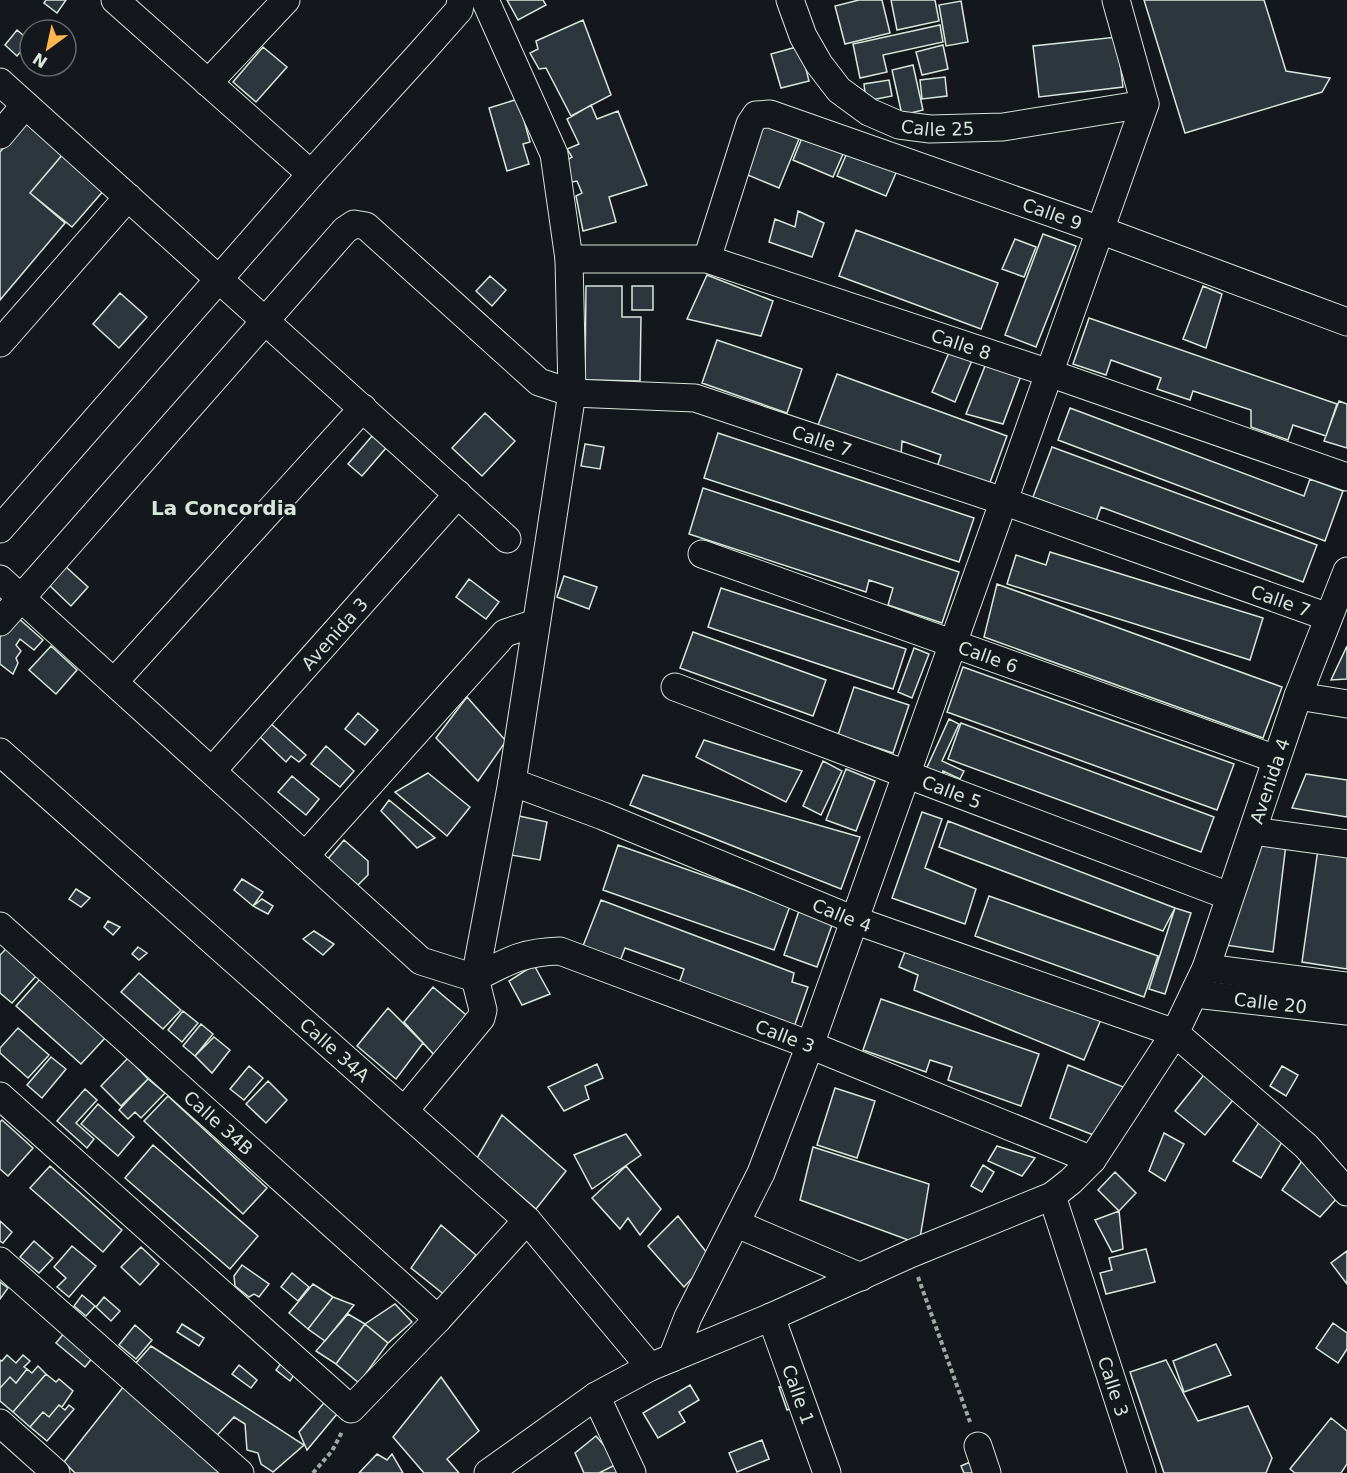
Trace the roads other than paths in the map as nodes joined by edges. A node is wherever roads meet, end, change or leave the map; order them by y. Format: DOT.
graph roads {
  1 [pos="115,0"];
  2 [pos="286,0"];
  3 [pos="461,0"];
  4 [pos="485,0"];
  5 [pos="790,0"];
  6 [pos="1116,0"];
  7 [pos="0,82"];
  8 [pos="208,83"];
  9 [pos="1145,104"];
  10 [pos="25,105"];
  11 [pos="0,135"];
  12 [pos="312,174"];
  13 [pos="128,196"];
  14 [pos="1100,230"];
  15 [pos="569,259"];
  16 [pos="706,259"];
  17 [pos="220,278"];
  18 [pos="265,319"];
  19 [pos="1347,322"];
  20 [pos="0,343"];
  21 [pos="1049,373"];
  22 [pos="572,393"];
  23 [pos="363,408"];
  24 [pos="1347,477"];
  25 [pos="458,495"];
  26 [pos="1003,501"];
  27 [pos="0,529"];
  28 [pos="507,539"];
  29 [pos="702,554"];
  30 [pos="1347,571"];
  31 [pos="0,579"];
  32 [pos="21,598"];
  33 [pos="1328,617"];
  34 [pos="0,622"];
  35 [pos="536,623"];
  36 [pos="953,643"];
  37 [pos="114,682"];
  38 [pos="675,687"];
  39 [pos="1298,696"];
  40 [pos="1347,704"];
  41 [pos="0,753"];
  42 [pos="1276,759"];
  43 [pos="212,771"];
  44 [pos="906,774"];
  45 [pos="512,782"];
  46 [pos="1253,831"];
  47 [pos="1347,844"];
  48 [pos="305,856"];
  49 [pos="1229,896"];
  50 [pos="854,920"];
  51 [pos="0,926"];
  52 [pos="1206,968"];
  53 [pos="475,978"];
  54 [pos="1347,986"];
  55 [pos="1195,994"];
  56 [pos="1347,1011"];
  57 [pos="1175,1033"];
  58 [pos="810,1045"];
  59 [pos="0,1096"];
  60 [pos="405,1110"];
  61 [pos="1092,1160"];
  62 [pos="1347,1192"];
  63 [pos="1052,1196"];
  64 [pos="527,1220"];
  65 [pos="736,1224"];
  66 [pos="0,1261"];
  67 [pos="861,1277"];
  68 [pos="771,1317"];
  69 [pos="438,1318"];
  70 [pos="661,1362"];
  71 [pos="596,1396"];
  72 [pos="0,1423"];
  73 [pos="978,1446"];
  74 [pos="56,1473"];
  75 [pos="240,1473"];
  76 [pos="488,1473"];
  77 [pos="632,1473"];
  78 [pos="827,1473"];
  79 [pos="987,1473"];
  80 [pos="1142,1473"];
  1 -- 8 [label="street"];
  2 -- 8 [label="street"];
  3 -- 12 [label="street"];
  4 -- 15 [label="street"];
  5 -- 9 [label="street, Calle 25"];
  6 -- 9 [label="street"];
  7 -- 10 [label="street"];
  8 -- 12 [label="street"];
  9 -- 14 [label="street"];
  10 -- 11 [label="street"];
  10 -- 13 [label="street"];
  12 -- 17 [label="street"];
  13 -- 17 [label="street"];
  13 -- 20 [label="street"];
  14 -- 16 [label="street, Calle 9"];
  14 -- 19 [label="street, Calle 9"];
  14 -- 21 [label="street"];
  15 -- 16 [label="street, Calle 8"];
  15 -- 22 [label="street"];
  16 -- 21 [label="street, Calle 8"];
  17 -- 18 [label="street"];
  17 -- 27 [label="street"];
  18 -- 22 [label="street, Calle 7"];
  18 -- 23 [label="street"];
  18 -- 32 [label="street"];
  21 -- 24 [label="street, Calle 8"];
  21 -- 26 [label="street"];
  22 -- 26 [label="street, Calle 7"];
  22 -- 35 [label="street"];
  23 -- 25 [label="street"];
  23 -- 37 [label="street"];
  25 -- 28 [label="street"];
  25 -- 43 [label="street, Avenida 3"];
  26 -- 33 [label="street, Calle 7"];
  26 -- 36 [label="street"];
  29 -- 36 [label="street, Calle 6"];
  30 -- 33 [label="street, Avenida 4"];
  31 -- 32 [label="street"];
  32 -- 34 [label="street"];
  32 -- 37 [label="street"];
  33 -- 39 [label="street, Avenida 4"];
  35 -- 45 [label="street"];
  35 -- 48 [label="street"];
  36 -- 42 [label="street, Calle 6"];
  36 -- 44 [label="street"];
  37 -- 43 [label="street"];
  38 -- 44 [label="street, Calle 5"];
  39 -- 40 [label="street"];
  39 -- 42 [label="street, Avenida 4"];
  41 -- 60 [label="street, Calle 34A"];
  42 -- 46 [label="street, Avenida 4"];
  43 -- 48 [label="street"];
  44 -- 49 [label="street, Calle 5"];
  44 -- 50 [label="street"];
  45 -- 50 [label="street, Calle 4"];
  45 -- 53 [label="street"];
  46 -- 47 [label="street"];
  46 -- 49 [label="street, Avenida 4"];
  48 -- 53 [label="street"];
  49 -- 52 [label="street, Avenida 4"];
  50 -- 57 [label="street, Calle 4"];
  50 -- 58 [label="street"];
  51 -- 69 [label="street, Calle 34B"];
  52 -- 54 [label="street, Calle 20"];
  52 -- 55 [label="street, Avenida 4"];
  53 -- 58 [label="street, Calle 3"];
  53 -- 60 [label="street"];
  55 -- 56 [label="street, Calle 20"];
  55 -- 57 [label="street, Avenida 4"];
  57 -- 61 [label="street, Avenida 4"];
  57 -- 62 [label="street"];
  58 -- 61 [label="street, Calle 3"];
  58 -- 65 [label="street"];
  59 -- 69 [label="street"];
  60 -- 64 [label="street, Calle 34A"];
  61 -- 63 [label="street, Avenida 4"];
  63 -- 67 [label="street, Avenida 4"];
  63 -- 80 [label="street, Calle 3"];
  64 -- 69 [label="street"];
  64 -- 70 [label="street, Calle 34A"];
  65 -- 67 [label="street"];
  65 -- 70 [label="street"];
  66 -- 75 [label="street"];
  67 -- 68 [label="street, Avenida 4"];
  68 -- 70 [label="street, Avenida 4"];
  68 -- 78 [label="street, Calle 1"];
  70 -- 71 [label="street, Avenida 4"];
  71 -- 76 [label="street, Avenida 4"];
  71 -- 77 [label="street"];
  72 -- 74 [label="street"];
  73 -- 79 [label="street"];
}
